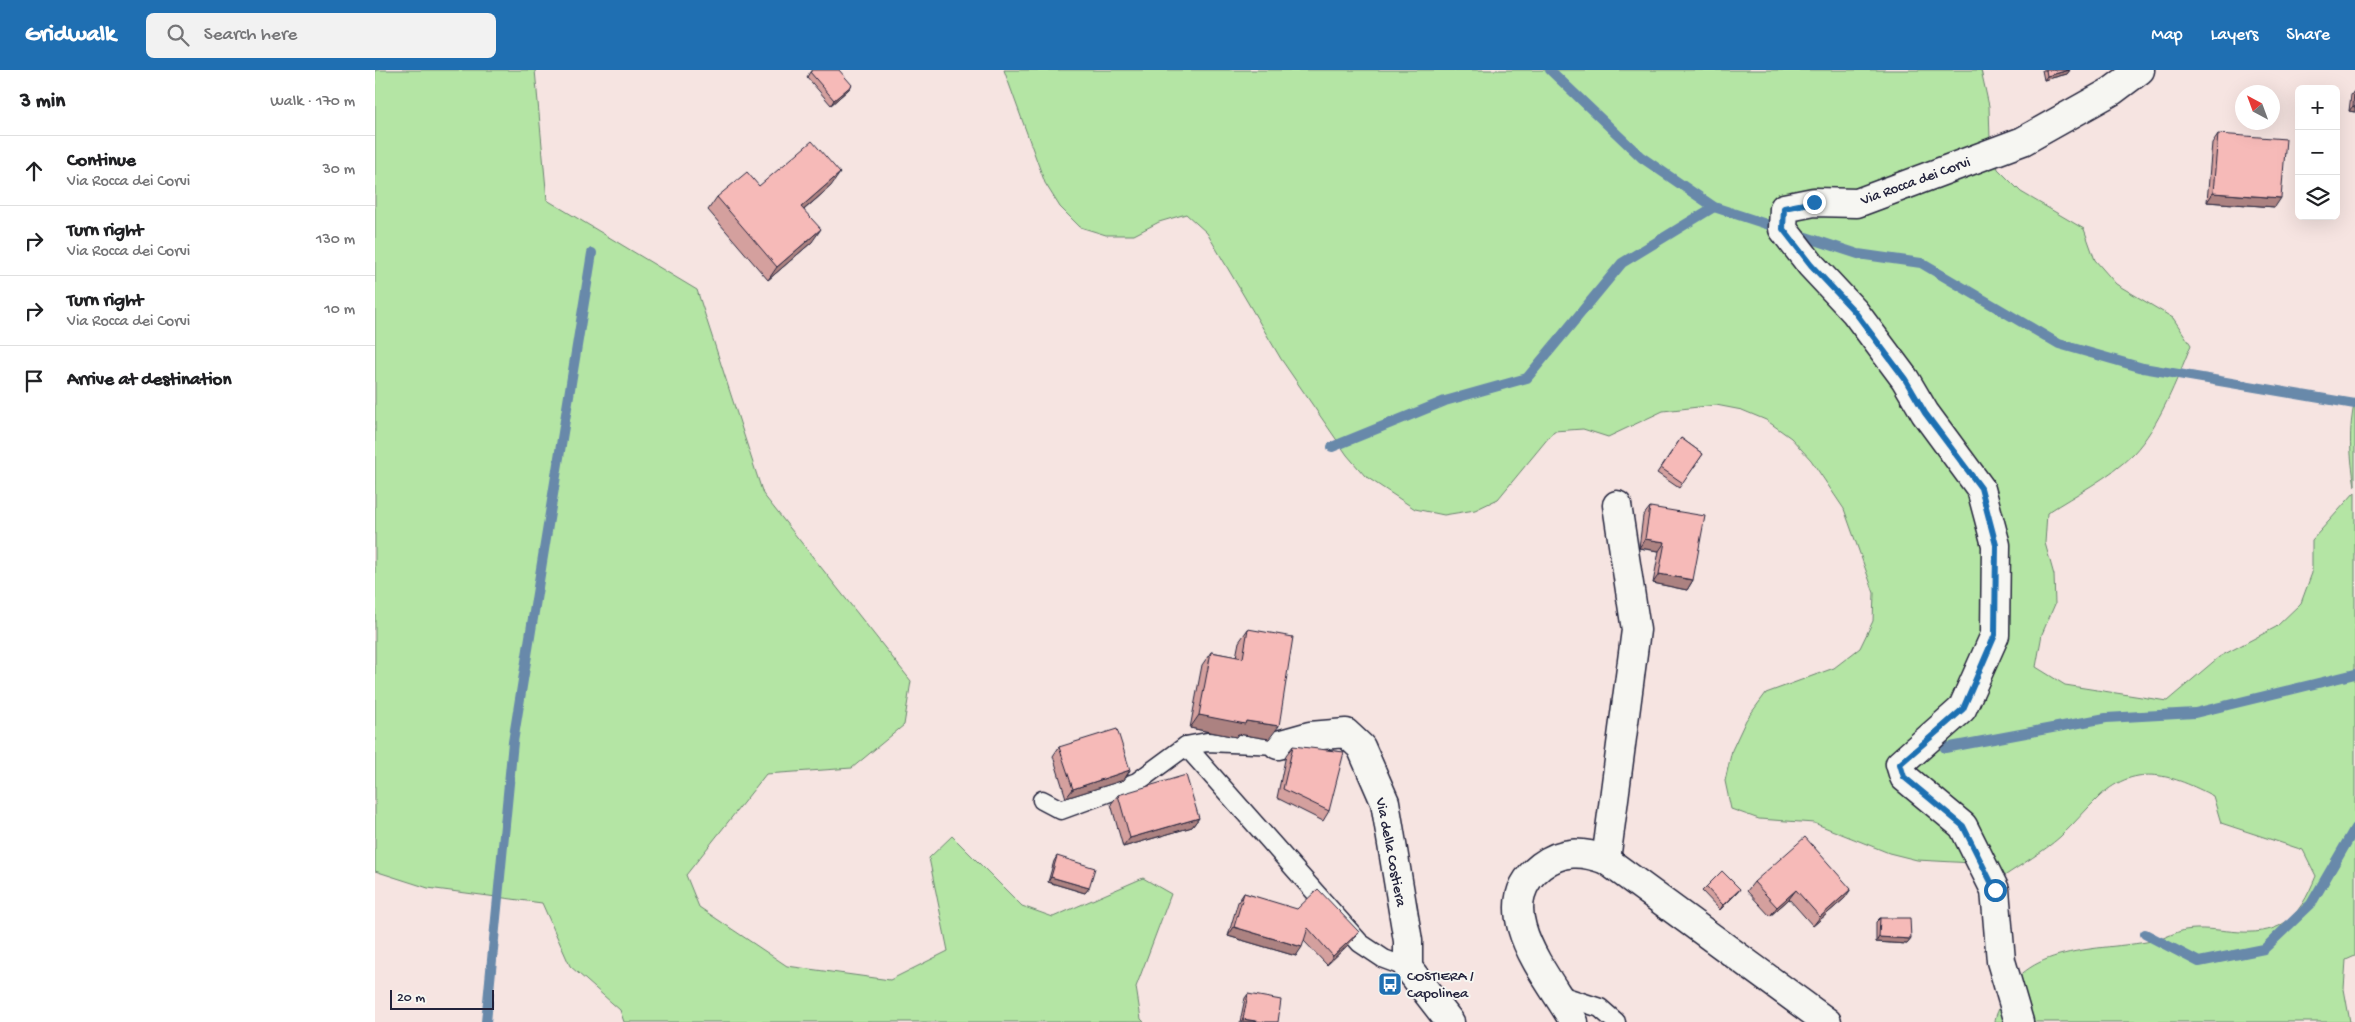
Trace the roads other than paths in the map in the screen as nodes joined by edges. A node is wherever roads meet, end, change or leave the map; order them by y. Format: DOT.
graph roads {
  1 [pos="2140,70"];
  2 [pos="1617,505"];
  3 [pos="1278,745"];
  4 [pos="1186,746"];
  5 [pos="1042,800"];
  6 [pos="1606,860"];
  7 [pos="1408,968"];
  8 [pos="1557,994"];
  9 [pos="1450,1022"];
  10 [pos="1574,1022"];
  11 [pos="1615,1022"];
  12 [pos="1827,1022"];
  13 [pos="2019,1022"];
  1 -- 13 [label="street, Via Rocca dei Corvi"];
  2 -- 6 [label="street"];
  3 -- 4 [label="lane, Via della Costiera"];
  3 -- 7 [label="street, Via della Costiera"];
  4 -- 5 [label="lane, Via della Costiera"];
  4 -- 7 [label="lane"];
  6 -- 8 [label="street"];
  6 -- 12 [label="street"];
  7 -- 9 [label="street"];
  8 -- 10 [label="street"];
  8 -- 11 [label="lane"];
}
